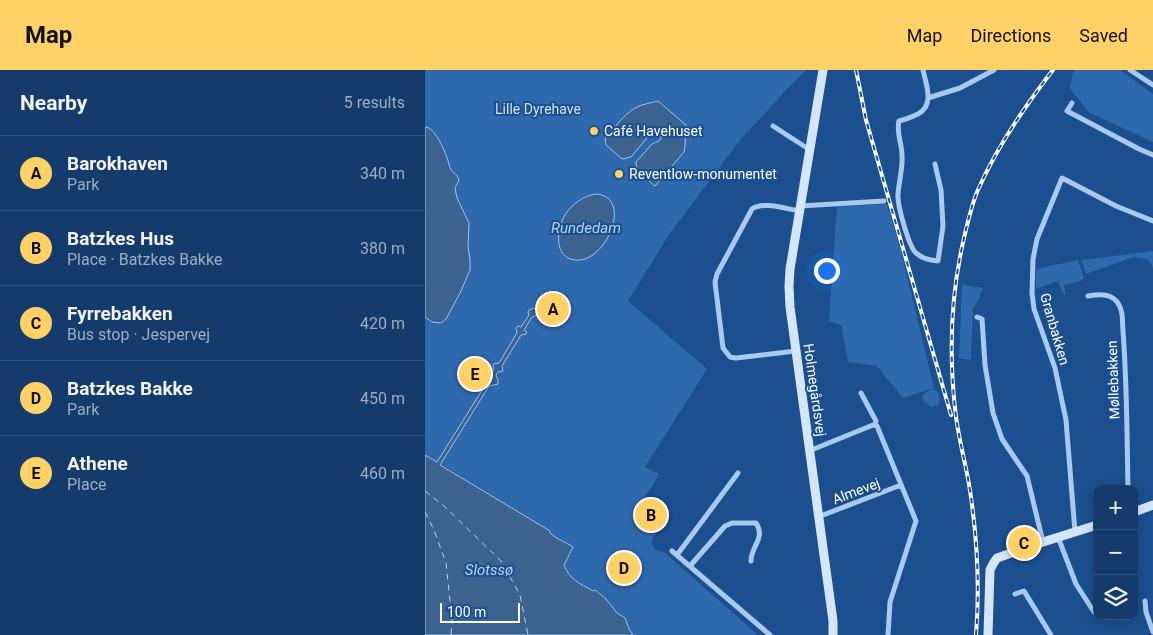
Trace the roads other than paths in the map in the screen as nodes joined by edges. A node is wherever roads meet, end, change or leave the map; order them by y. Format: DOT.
graph roads {
  1 [pos="823,70"];
  2 [pos="923,70"];
  3 [pos="994,70"];
  4 [pos="1130,70"];
  5 [pos="1153,85"];
  6 [pos="928,98"];
  7 [pos="1072,104"];
  8 [pos="773,126"];
  9 [pos="810,150"];
  10 [pos="1153,155"];
  11 [pos="935,164"];
  12 [pos="884,201"];
  13 [pos="800,208"];
  14 [pos="1153,221"];
  15 [pos="1088,296"];
  16 [pos="977,317"];
  17 [pos="796,351"];
  18 [pos="861,393"];
  19 [pos="875,425"];
  20 [pos="809,451"];
  21 [pos="738,474"];
  22 [pos="901,485"];
  23 [pos="1128,485"];
  24 [pos="1153,505"];
  25 [pos="1138,511"];
  26 [pos="818,517"];
  27 [pos="1093,525"];
  28 [pos="1075,532"];
  29 [pos="1058,537"];
  30 [pos="1043,542"];
  31 [pos="751,561"];
  32 [pos="690,566"];
  33 [pos="1015,594"];
  34 [pos="1145,601"];
  35 [pos="1093,610"];
  36 [pos="1153,632"];
  37 [pos="770,635"];
  38 [pos="833,635"];
  39 [pos="888,635"];
  40 [pos="988,635"];
  41 [pos="1051,635"];
  1 -- 9 [label="street, Holmegårdsvej"];
  2 -- 6 [label="street"];
  3 -- 6 [label="street"];
  4 -- 5 [label="street"];
  6 -- 11 [label="street"];
  7 -- 10 [label="street"];
  8 -- 9 [label="street"];
  9 -- 13 [label="street, Holmegårdsvej"];
  12 -- 13 [label="street"];
  13 -- 17 [label="street, Holmegårdsvej"];
  13 -- 17 [label="street"];
  14 -- 28 [label="street, Granbakken"];
  15 -- 23 [label="street, Møllebakken"];
  16 -- 30 [label="street"];
  17 -- 20 [label="street, Holmegårdsvej"];
  18 -- 19 [label="street"];
  19 -- 20 [label="street"];
  19 -- 22 [label="street"];
  20 -- 26 [label="street, Holmegårdsvej"];
  21 -- 32 [label="street"];
  22 -- 26 [label="street, Almevej"];
  22 -- 39 [label="street"];
  24 -- 25 [label="street"];
  26 -- 38 [label="street, Holmegårdsvej"];
  27 -- 28 [label="street"];
  28 -- 29 [label="street"];
  29 -- 30 [label="street"];
  29 -- 35 [label="street"];
  30 -- 40 [label="street"];
  31 -- 32 [label="street"];
  32 -- 37 [label="street"];
  33 -- 41 [label="street"];
  34 -- 36 [label="street"];
}
